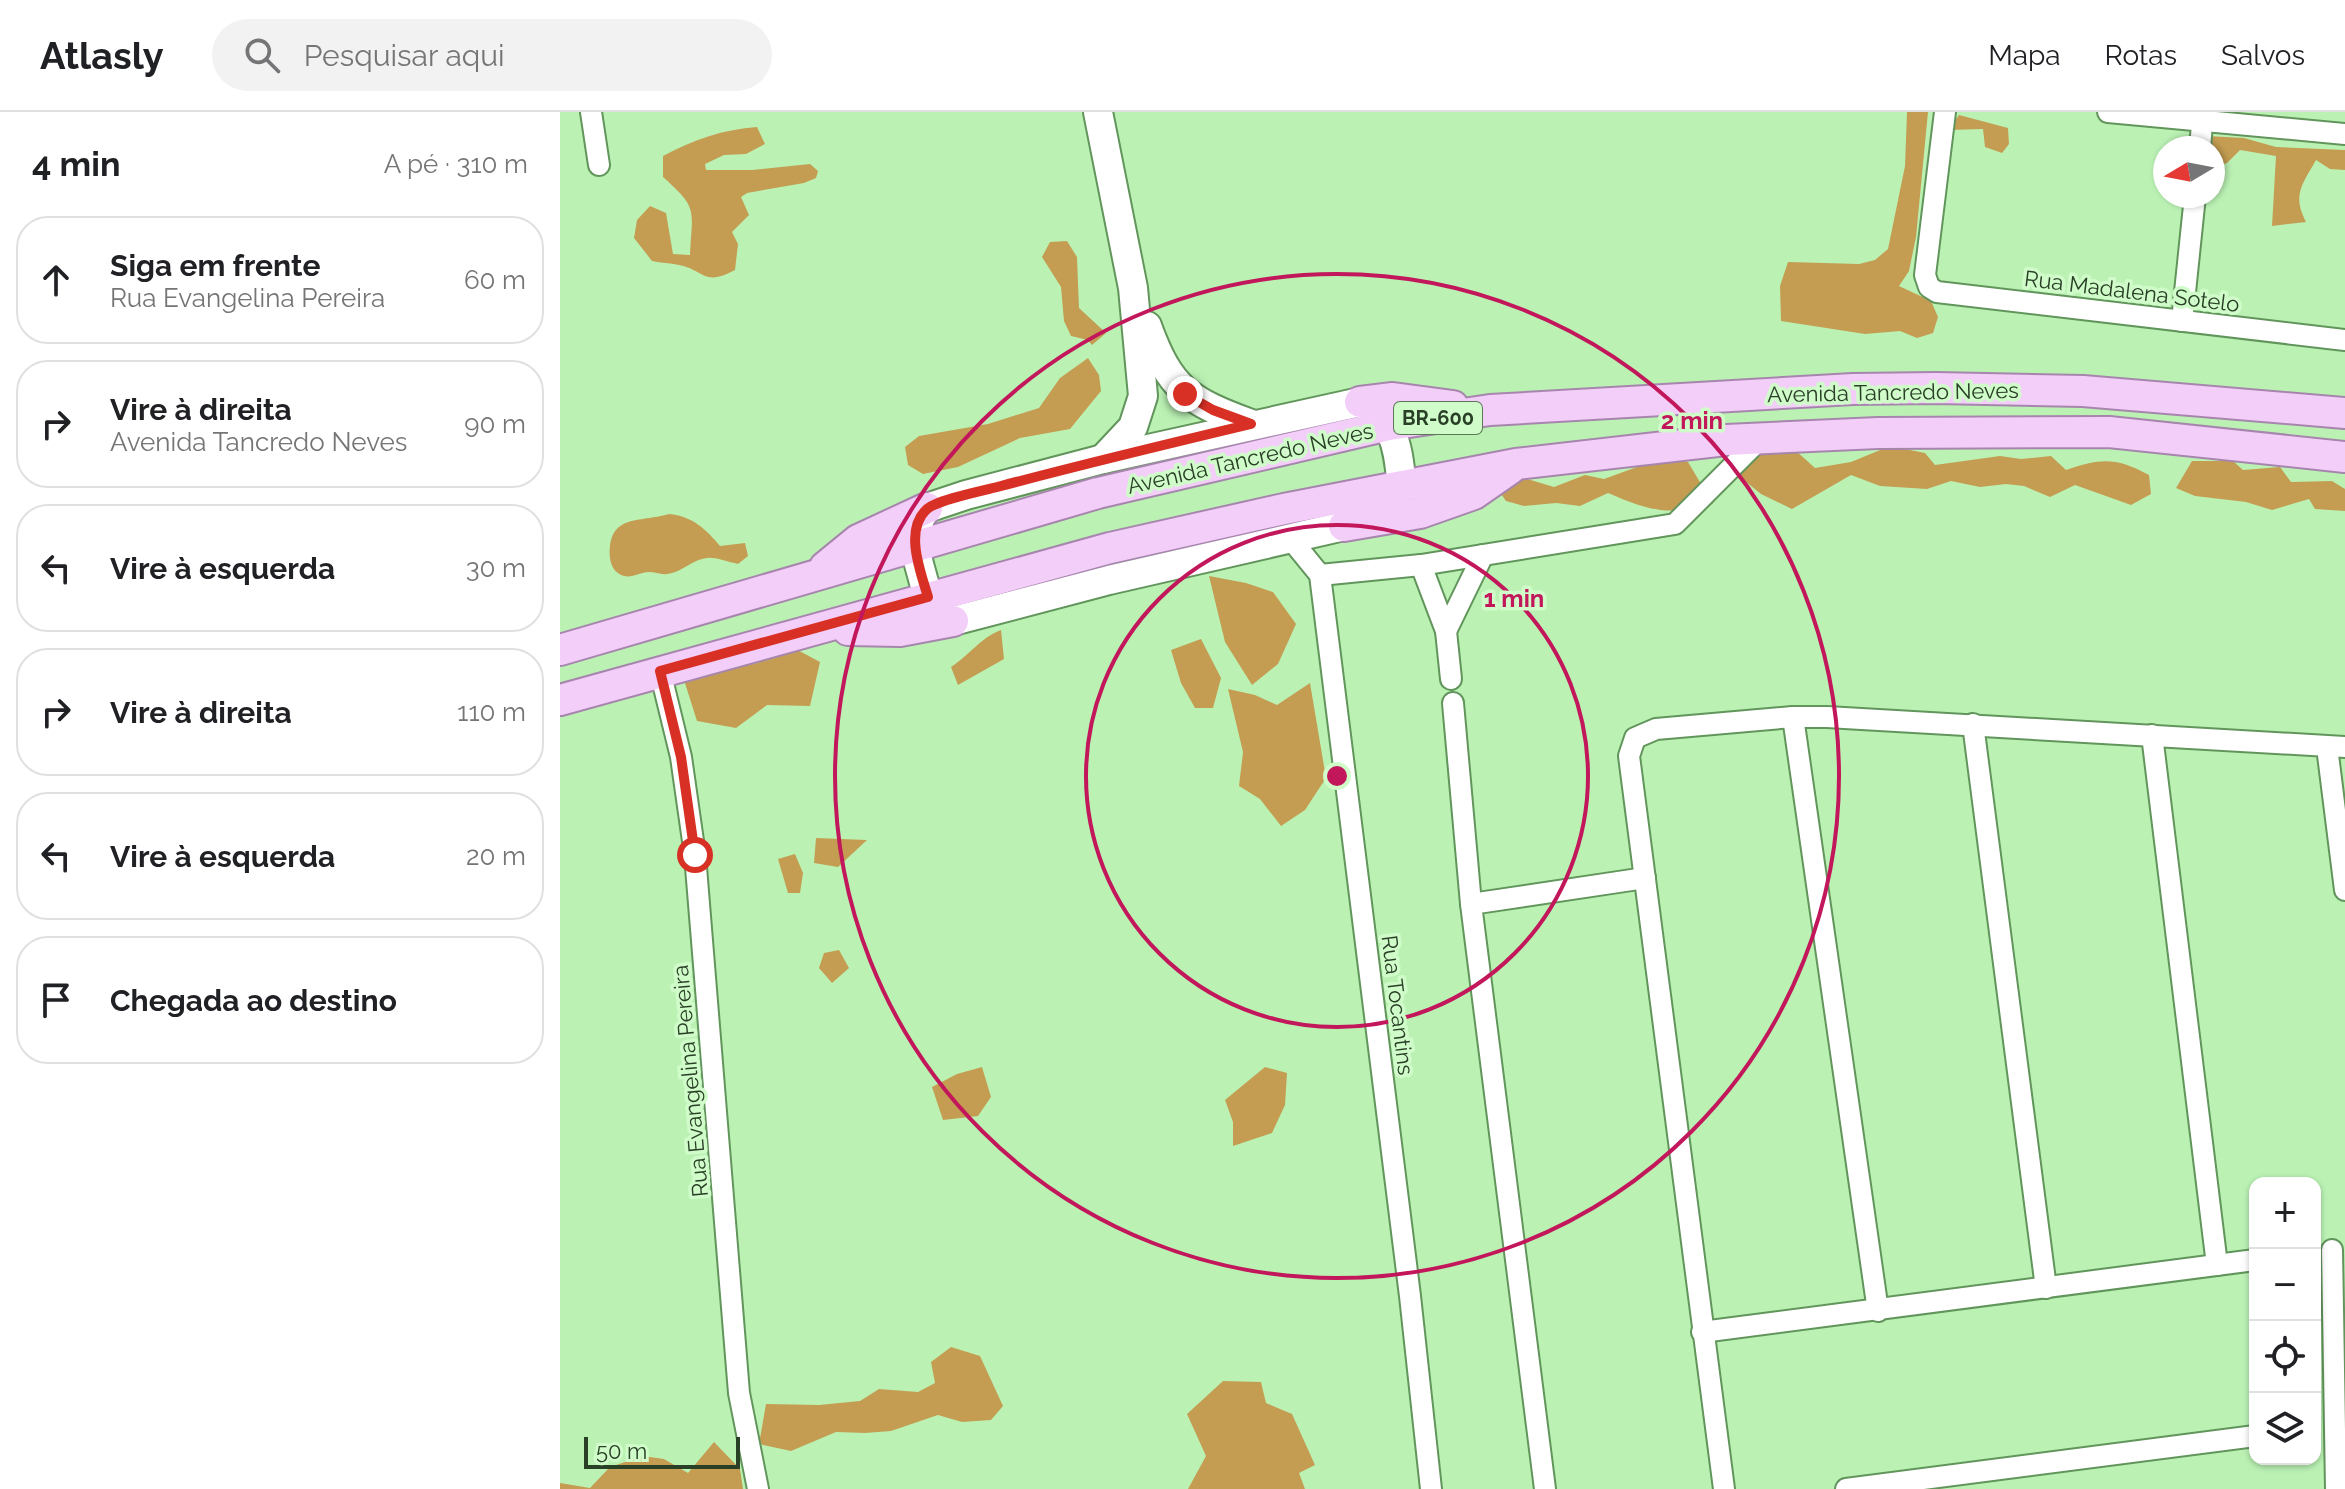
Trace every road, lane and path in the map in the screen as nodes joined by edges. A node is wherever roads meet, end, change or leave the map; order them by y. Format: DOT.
graph roads {
  1 [pos="591,112"];
  2 [pos="1098,112"];
  3 [pos="1945,112"];
  4 [pos="2108,112"];
  5 [pos="2203,116"];
  6 [pos="2345,134"];
  7 [pos="2201,136"];
  8 [pos="599,165"];
  9 [pos="2194,208"];
  10 [pos="1133,288"];
  11 [pos="2182,321"];
  12 [pos="2345,340"];
  13 [pos="1360,402"];
  14 [pos="1490,410"];
  15 [pos="2345,413"];
  16 [pos="1251,424"];
  17 [pos="1389,425"];
  18 [pos="1762,437"];
  19 [pos="2345,457"];
  20 [pos="1103,459"];
  21 [pos="1516,464"];
  22 [pos="1402,485"];
  23 [pos="927,508"];
  24 [pos="1344,526"];
  25 [pos="1289,537"];
  26 [pos="914,546"];
  27 [pos="1483,555"];
  28 [pos="1421,565"];
  29 [pos="1320,575"];
  30 [pos="810,579"];
  31 [pos="928,597"];
  32 [pos="953,621"];
  33 [pos="818,629"];
  34 [pos="1446,631"];
  35 [pos="560,650"];
  36 [pos="660,671"];
  37 [pos="1451,679"];
  38 [pos="560,700"];
  39 [pos="1453,703"];
  40 [pos="1793,717"];
  41 [pos="1973,724"];
  42 [pos="2152,735"];
  43 [pos="2336,747"];
  44 [pos="1645,878"];
  45 [pos="2345,890"];
  46 [pos="1471,904"];
  47 [pos="2331,1250"];
  48 [pos="2249,1261"];
  49 [pos="2217,1265"];
  50 [pos="2046,1288"];
  51 [pos="1878,1311"];
  52 [pos="1702,1332"];
  53 [pos="2325,1427"];
  54 [pos="2249,1437"];
  55 [pos="758,1489"];
  56 [pos="1431,1489"];
  57 [pos="1545,1489"];
  58 [pos="1724,1489"];
  59 [pos="1846,1489"];
  60 [pos="2336,1489"];
  1 -- 8 [label="street"];
  2 -- 10 [label="main road"];
  3 -- 11 [label="street, Rua Madalena Sotelo"];
  4 -- 5 [label="street"];
  5 -- 6 [label="street"];
  5 -- 7 [label="street"];
  9 -- 11 [label="street"];
  10 -- 16 [label="main road"];
  10 -- 20 [label="main road"];
  11 -- 12 [label="street, Rua Madalena Sotelo"];
  13 -- 14 [label="main road"];
  13 -- 16 [label="main road"];
  13 -- 17 [label="main road"];
  14 -- 15 [label="main road, Avenida Tancredo Neves / BR-600"];
  14 -- 17 [label="main road, Avenida Tancredo Neves / BR-600"];
  16 -- 20 [label="main road"];
  17 -- 22 [label="main road"];
  17 -- 26 [label="main road, Avenida Tancredo Neves / BR-600"];
  18 -- 19 [label="main road, Avenida Tancredo Neves"];
  18 -- 21 [label="main road, Avenida Tancredo Neves"];
  18 -- 27 [label="street"];
  20 -- 23 [label="main road"];
  21 -- 22 [label="main road, Avenida Tancredo Neves"];
  21 -- 24 [label="main road"];
  22 -- 24 [label="main road"];
  22 -- 31 [label="main road, Avenida Tancredo Neves"];
  23 -- 26 [label="main road"];
  23 -- 30 [label="main road"];
  24 -- 25 [label="main road"];
  25 -- 29 [label="street"];
  25 -- 32 [label="main road"];
  26 -- 30 [label="main road, Avenida Tancredo Neves / BR-600"];
  26 -- 31 [label="main road"];
  27 -- 28 [label="street"];
  27 -- 34 [label="street"];
  28 -- 29 [label="street"];
  28 -- 34 [label="street"];
  29 -- 56 [label="street, Rua Tocantins"];
  30 -- 35 [label="main road, Avenida Tancredo Neves / BR-600"];
  31 -- 32 [label="main road"];
  31 -- 33 [label="main road, Avenida Tancredo Neves"];
  32 -- 33 [label="main road"];
  33 -- 36 [label="main road, Avenida Tancredo Neves"];
  34 -- 37 [label="street"];
  36 -- 38 [label="main road, Avenida Tancredo Neves"];
  36 -- 55 [label="street, Rua Evangelina Pereira"];
  39 -- 46 [label="street"];
  40 -- 41 [label="street"];
  40 -- 44 [label="street"];
  40 -- 51 [label="street"];
  41 -- 42 [label="street"];
  41 -- 50 [label="street"];
  42 -- 43 [label="street"];
  42 -- 49 [label="street"];
  43 -- 45 [label="street"];
  44 -- 46 [label="street"];
  44 -- 52 [label="street"];
  46 -- 57 [label="street"];
  47 -- 53 [label="street"];
  48 -- 49 [label="street"];
  49 -- 50 [label="street"];
  50 -- 51 [label="street"];
  51 -- 52 [label="street"];
  52 -- 58 [label="street"];
  53 -- 60 [label="street"];
  54 -- 59 [label="street"];
}
